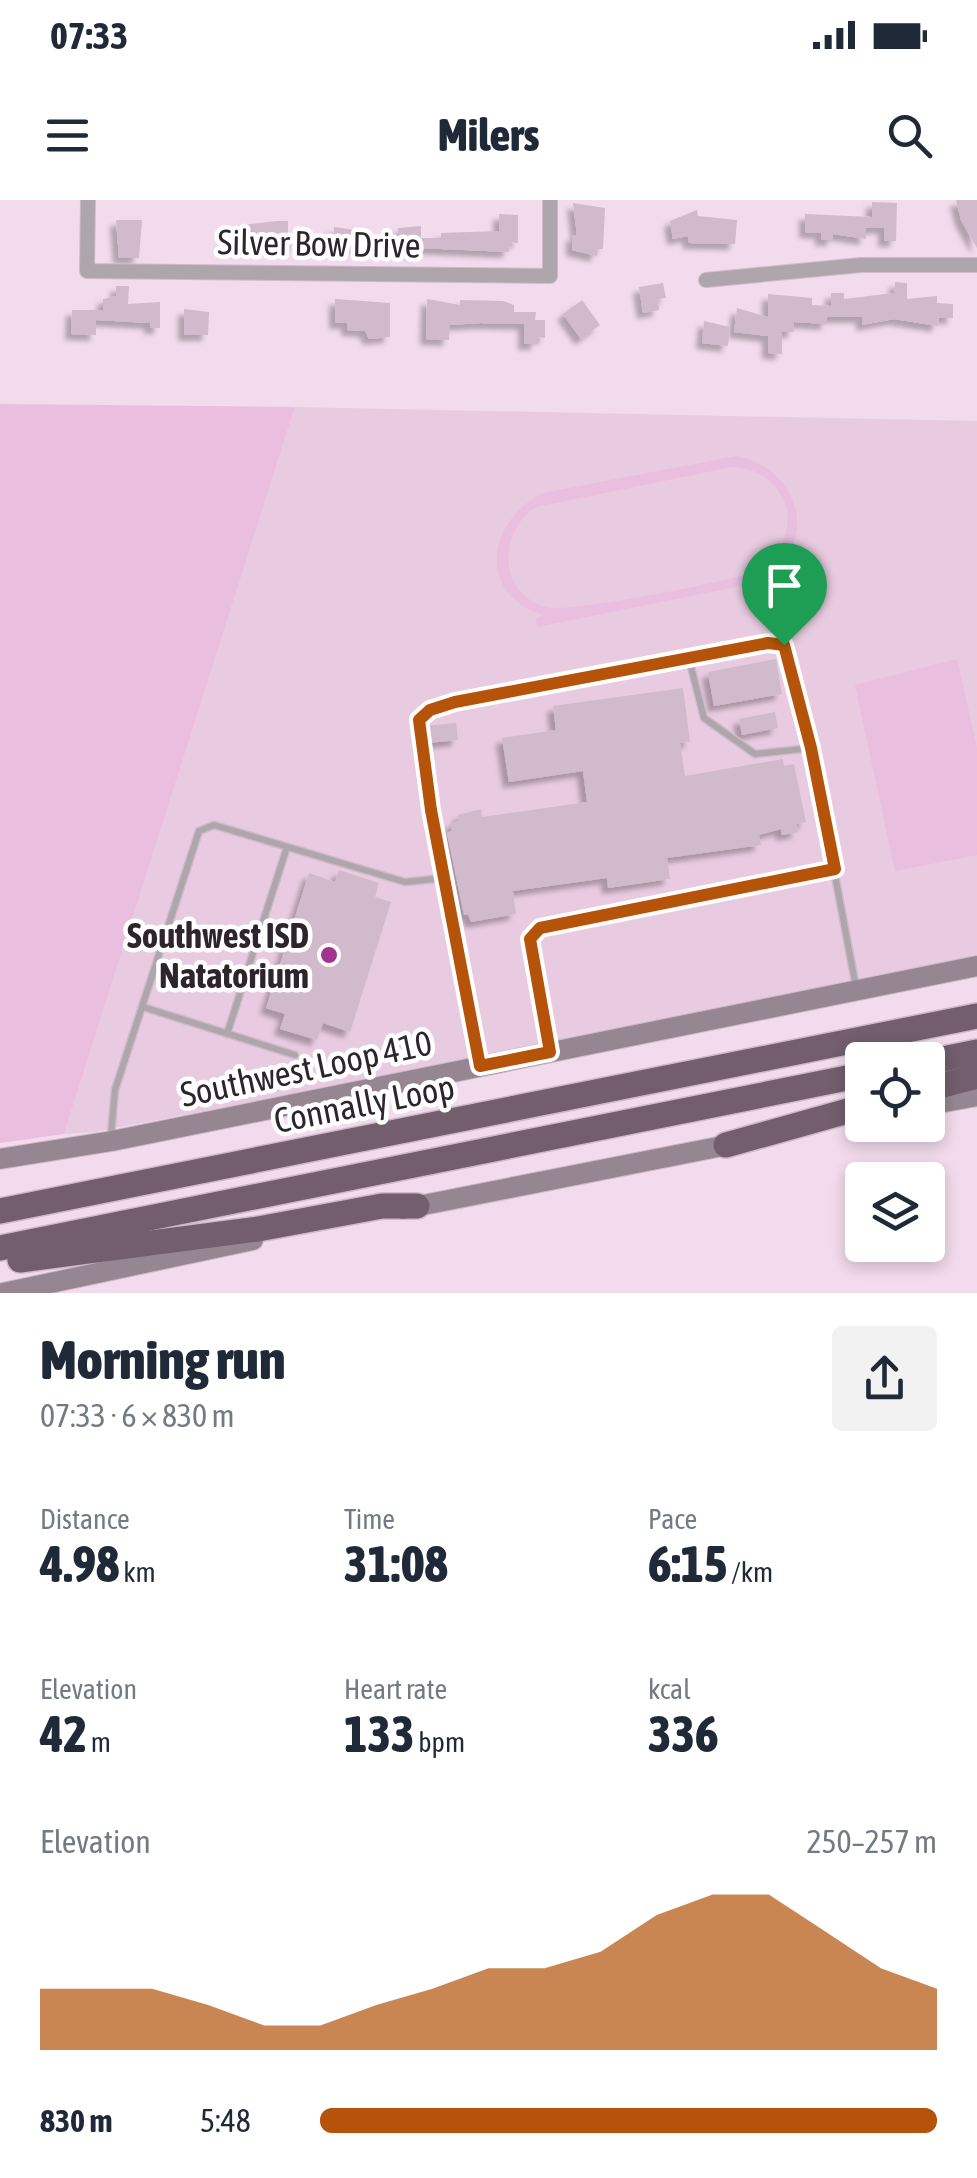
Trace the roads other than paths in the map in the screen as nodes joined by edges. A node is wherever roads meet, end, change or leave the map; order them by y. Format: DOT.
graph roads {
  1 [pos="88,200"];
  2 [pos="550,200"];
  3 [pos="977,265"];
  4 [pos="706,280"];
  5 [pos="689,659"];
  6 [pos="811,748"];
  7 [pos="288,847"];
  8 [pos="835,869"];
  9 [pos="444,878"];
  10 [pos="977,966"];
  11 [pos="858,991"];
  12 [pos="143,1007"];
  13 [pos="977,1008"];
  14 [pos="977,1016"];
  15 [pos="915,1028"];
  16 [pos="227,1034"];
  17 [pos="550,1052"];
  18 [pos="977,1052"];
  19 [pos="295,1056"];
  20 [pos="945,1059"];
  21 [pos="480,1066"];
  22 [pos="977,1076"];
  23 [pos="845,1077"];
  24 [pos="945,1084"];
  25 [pos="977,1096"];
  26 [pos="945,1102"];
  27 [pos="845,1112"];
  28 [pos="845,1122"];
  29 [pos="112,1141"];
  30 [pos="726,1146"];
  31 [pos="0,1159"];
  32 [pos="77,1196"];
  33 [pos="0,1198"];
  34 [pos="417,1206"];
  35 [pos="0,1211"];
  36 [pos="0,1248"];
  37 [pos="0,1263"];
  38 [pos="3,1293"];
  1 -- 2 [label="street, Silver Bow Drive"];
  3 -- 4 [label="street"];
  5 -- 6 [label="lane"];
  5 -- 6 [label="lane"];
  5 -- 9 [label="lane"];
  6 -- 8 [label="lane"];
  7 -- 9 [label="lane"];
  7 -- 12 [label="lane"];
  7 -- 16 [label="lane"];
  8 -- 11 [label="lane"];
  8 -- 17 [label="lane"];
  9 -- 21 [label="lane"];
  10 -- 11 [label="main road, Southwest Loop 410"];
  11 -- 17 [label="main road, Southwest Loop 410"];
  12 -- 16 [label="lane"];
  12 -- 29 [label="lane"];
  13 -- 15 [label="highway"];
  14 -- 15 [label="highway, Connally Loop"];
  15 -- 32 [label="highway, Connally Loop"];
  16 -- 19 [label="lane"];
  17 -- 21 [label="main road, Southwest Loop 410"];
  18 -- 20 [label="highway"];
  21 -- 29 [label="main road, Southwest Loop 410"];
  22 -- 24 [label="highway"];
  23 -- 36 [label="highway, Connally Loop"];
  25 -- 26 [label="main road"];
  27 -- 30 [label="highway"];
  28 -- 30 [label="main road"];
  29 -- 31 [label="main road, Southwest Loop 410"];
  30 -- 34 [label="main road"];
  32 -- 33 [label="highway"];
  32 -- 35 [label="highway, Connally Loop"];
  34 -- 37 [label="highway"];
  34 -- 38 [label="main road"];
}
